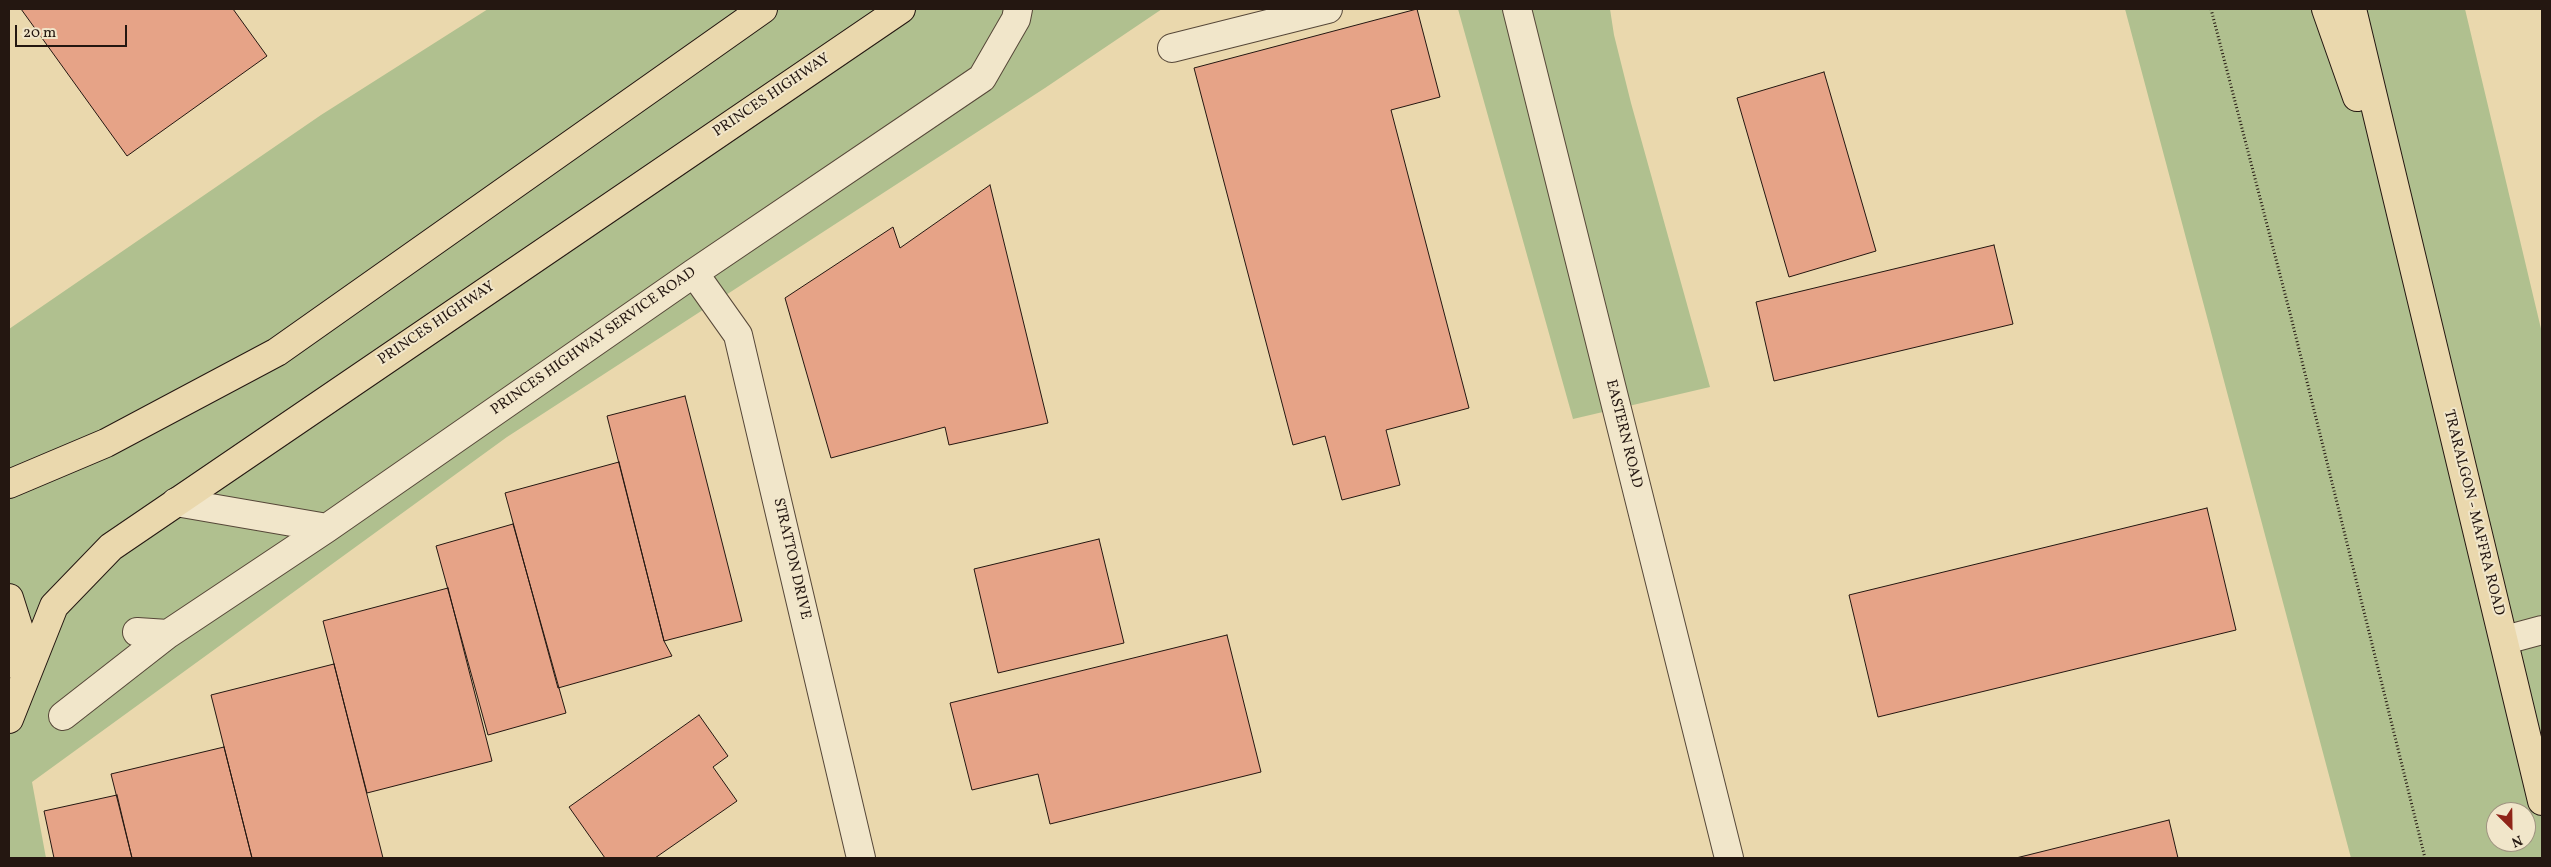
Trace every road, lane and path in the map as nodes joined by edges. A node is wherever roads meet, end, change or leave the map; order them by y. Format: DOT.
graph roads {
  1 [pos="763,9"];
  2 [pos="901,9"];
  3 [pos="1018,9"];
  4 [pos="1328,9"];
  5 [pos="1517,9"];
  6 [pos="2211,9"];
  7 [pos="2326,9"];
  8 [pos="2352,9"];
  9 [pos="1172,48"];
  10 [pos="2403,225"];
  11 [pos="694,273"];
  12 [pos="9,484"];
  13 [pos="176,502"];
  14 [pos="327,528"];
  15 [pos="9,598"];
  16 [pos="2542,630"];
  17 [pos="137,632"];
  18 [pos="168,634"];
  19 [pos="2505,640"];
  20 [pos="23,684"];
  21 [pos="63,716"];
  22 [pos="9,719"];
  23 [pos="2542,801"];
  24 [pos="861,858"];
  25 [pos="1729,858"];
  26 [pos="2425,858"];
  1 -- 12 [label="main road"];
  2 -- 13 [label="main road, PRINCES HIGHWAY"];
  3 -- 11 [label="street, PRINCES HIGHWAY SERVICE ROAD"];
  4 -- 9 [label="street"];
  5 -- 25 [label="street, EASTERN ROAD"];
  6 -- 26 [label="path"];
  7 -- 10 [label="main road, TRARALGON - MAFFRA ROAD"];
  8 -- 10 [label="main road, TRARALGON - MAFFRA ROAD"];
  10 -- 19 [label="main road, TRARALGON - MAFFRA ROAD"];
  11 -- 14 [label="street, PRINCES HIGHWAY SERVICE ROAD"];
  11 -- 24 [label="street, STRATTON DRIVE"];
  13 -- 14 [label="street"];
  13 -- 20 [label="main road, PRINCES HIGHWAY"];
  14 -- 18 [label="street, PRINCES HIGHWAY SERVICE ROAD"];
  15 -- 20 [label="main road, PRINCES HIGHWAY"];
  16 -- 19 [label="street"];
  17 -- 18 [label="street"];
  18 -- 21 [label="street, PRINCES HIGHWAY SERVICE ROAD"];
  19 -- 23 [label="main road, TRARALGON - MAFFRA ROAD"];
  20 -- 22 [label="main road, PRINCES HIGHWAY"];
}
